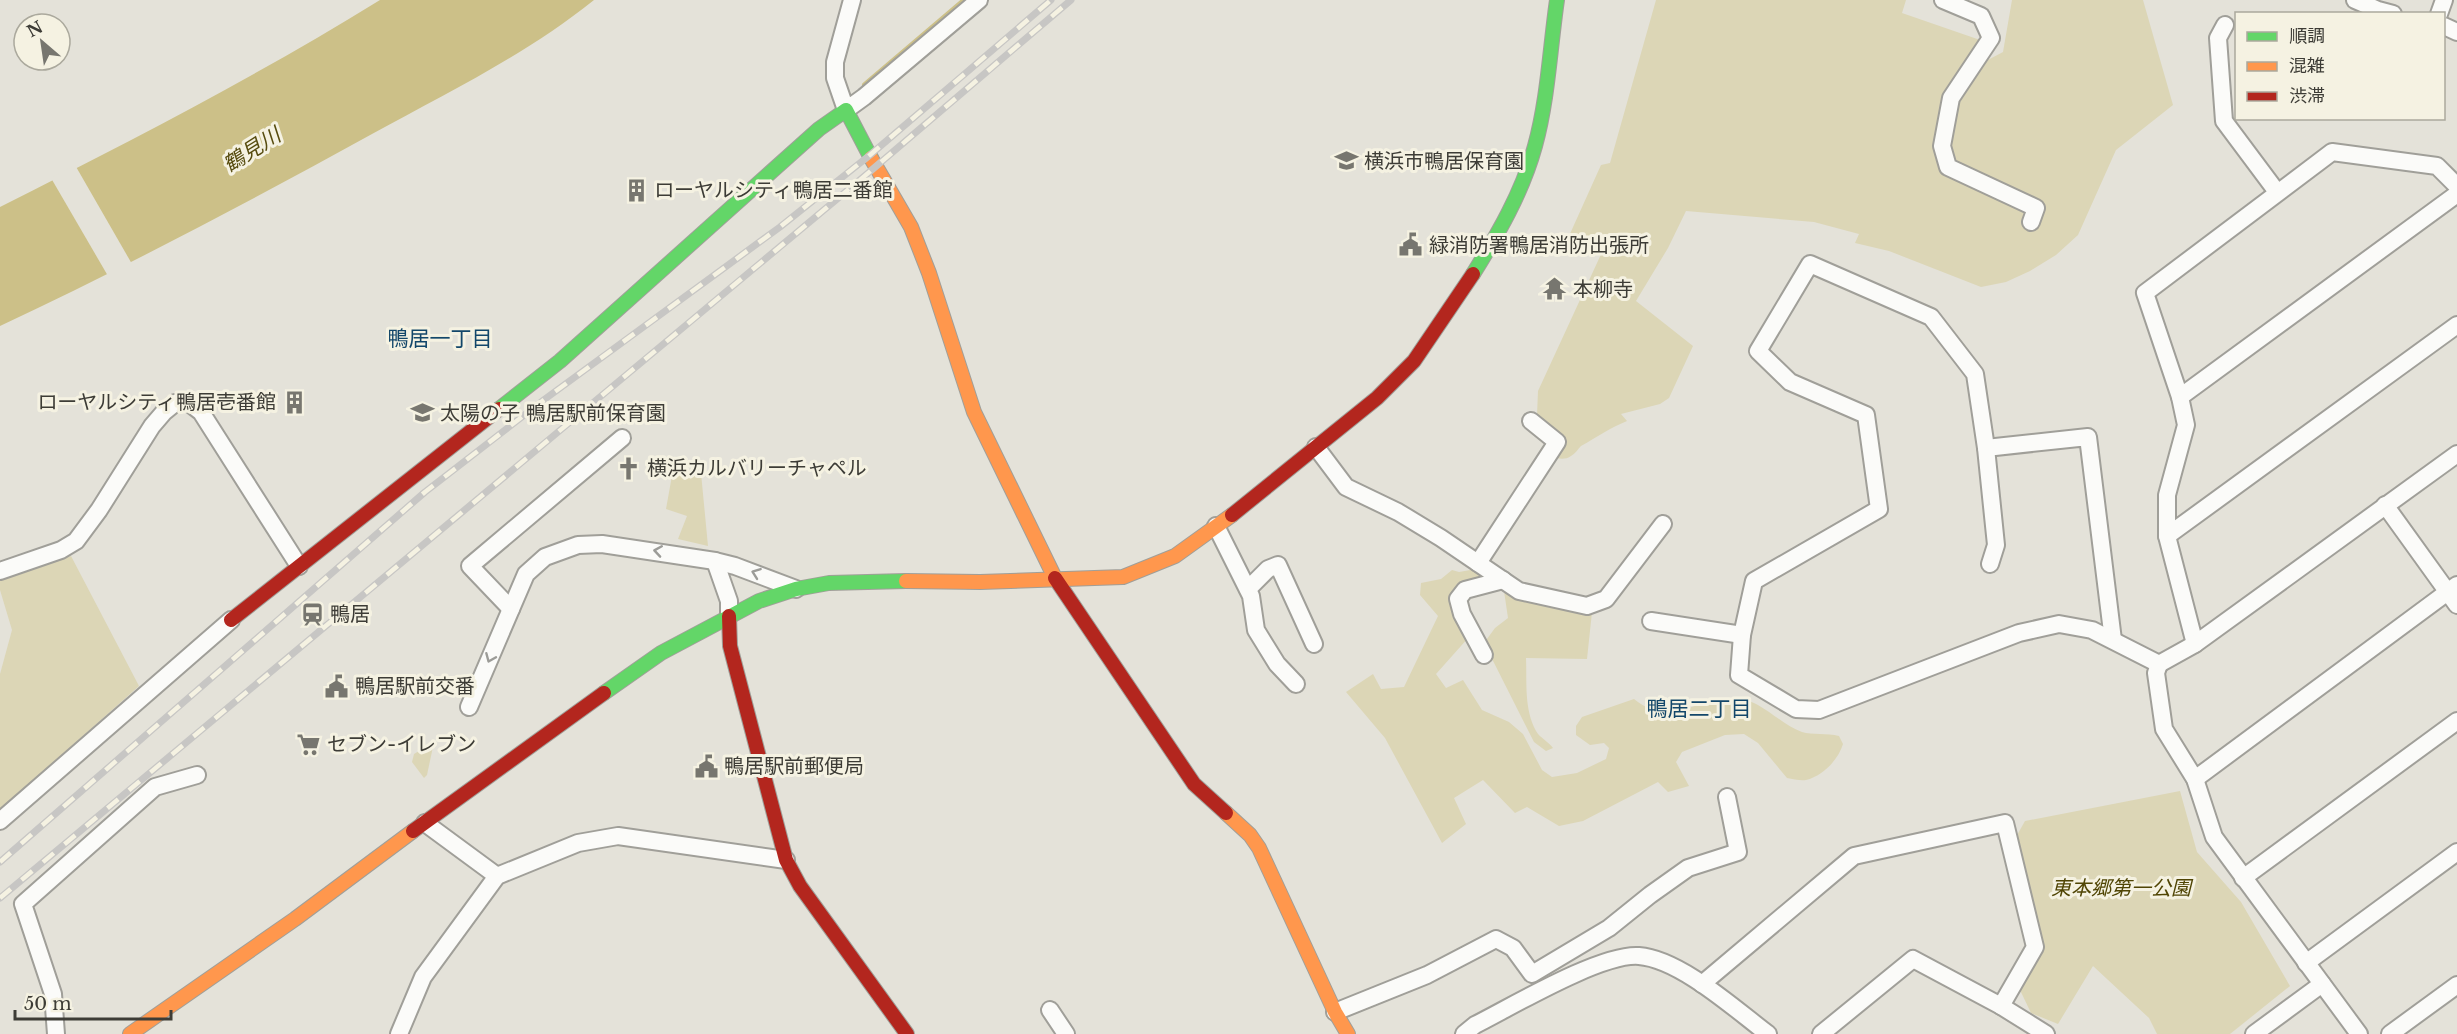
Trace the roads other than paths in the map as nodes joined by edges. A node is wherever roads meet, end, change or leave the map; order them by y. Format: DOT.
graph roads {
  1 [pos="852,0"];
  2 [pos="979,0"];
  3 [pos="1557,0"];
  4 [pos="1942,0"];
  5 [pos="2355,0"];
  6 [pos="2386,12"];
  7 [pos="2225,25"];
  8 [pos="846,110"];
  9 [pos="2457,186"];
  10 [pos="2277,192"];
  11 [pos="2457,194"];
  12 [pos="2031,222"];
  13 [pos="2457,325"];
  14 [pos="2180,397"];
  15 [pos="1531,421"];
  16 [pos="622,438"];
  17 [pos="1316,447"];
  18 [pos="1986,448"];
  19 [pos="2457,454"];
  20 [pos="2385,506"];
  21 [pos="1663,524"];
  22 [pos="1216,526"];
  23 [pos="2167,536"];
  24 [pos="715,561"];
  25 [pos="1478,563"];
  26 [pos="1990,564"];
  27 [pos="299,566"];
  28 [pos="0,571"];
  29 [pos="1056,580"];
  30 [pos="1503,580"];
  31 [pos="796,589"];
  32 [pos="1248,590"];
  33 [pos="2454,594"];
  34 [pos="510,609"];
  35 [pos="729,616"];
  36 [pos="231,621"];
  37 [pos="1651,621"];
  38 [pos="1742,635"];
  39 [pos="2113,640"];
  40 [pos="1314,644"];
  41 [pos="2195,644"];
  42 [pos="1484,655"];
  43 [pos="2159,664"];
  44 [pos="1296,684"];
  45 [pos="469,707"];
  46 [pos="2457,721"];
  47 [pos="196,775"];
  48 [pos="2195,779"];
  49 [pos="1727,797"];
  50 [pos="0,821"];
  51 [pos="425,823"];
  52 [pos="2457,852"];
  53 [pos="786,860"];
  54 [pos="497,876"];
  55 [pos="2243,878"];
  56 [pos="2306,963"];
  57 [pos="1702,984"];
  58 [pos="2322,984"];
  59 [pos="2457,985"];
  60 [pos="2001,1006"];
  61 [pos="1050,1010"];
  62 [pos="1335,1012"];
  63 [pos="903,1033"];
  64 [pos="56,1034"];
  65 [pos="130,1034"];
  66 [pos="399,1034"];
  67 [pos="1066,1034"];
  68 [pos="1348,1034"];
  69 [pos="1464,1034"];
  70 [pos="1768,1034"];
  71 [pos="1821,1034"];
  72 [pos="2046,1034"];
  73 [pos="2254,1034"];
  74 [pos="2359,1034"];
  75 [pos="2390,1034"];
  1 -- 8 [label="street"];
  2 -- 8 [label="street"];
  3 -- 17 [label="street"];
  4 -- 12 [label="street"];
  5 -- 6 [label="street"];
  7 -- 10 [label="street"];
  8 -- 27 [label="street"];
  8 -- 29 [label="street"];
  9 -- 10 [label="street"];
  10 -- 14 [label="street"];
  11 -- 14 [label="street"];
  13 -- 23 [label="street"];
  14 -- 23 [label="street"];
  15 -- 25 [label="street"];
  16 -- 34 [label="street"];
  17 -- 22 [label="street"];
  17 -- 25 [label="street"];
  18 -- 26 [label="street"];
  18 -- 38 [label="street"];
  18 -- 39 [label="street"];
  19 -- 20 [label="street"];
  20 -- 33 [label="street"];
  20 -- 41 [label="street"];
  21 -- 30 [label="street"];
  22 -- 29 [label="street"];
  22 -- 32 [label="street"];
  23 -- 41 [label="street"];
  31 -- 24 [label="street, one-way"];
  24 -- 34 [label="street, one-way"];
  24 -- 35 [label="street"];
  25 -- 30 [label="street"];
  27 -- 28 [label="street"];
  27 -- 36 [label="street"];
  29 -- 31 [label="street"];
  29 -- 62 [label="street"];
  30 -- 42 [label="street"];
  31 -- 35 [label="street"];
  32 -- 40 [label="street"];
  32 -- 44 [label="street"];
  33 -- 48 [label="street"];
  34 -- 45 [label="street, one-way"];
  35 -- 51 [label="street"];
  35 -- 53 [label="street"];
  36 -- 50 [label="street"];
  37 -- 38 [label="street"];
  38 -- 39 [label="street"];
  39 -- 43 [label="street"];
  41 -- 43 [label="street"];
  43 -- 48 [label="street"];
  46 -- 55 [label="street"];
  47 -- 64 [label="street"];
  48 -- 55 [label="street"];
  49 -- 62 [label="street"];
  51 -- 54 [label="street"];
  51 -- 65 [label="street"];
  52 -- 56 [label="street"];
  53 -- 54 [label="street"];
  53 -- 63 [label="street"];
  54 -- 66 [label="street"];
  55 -- 56 [label="street"];
  56 -- 58 [label="street"];
  57 -- 60 [label="street"];
  57 -- 69 [label="street"];
  57 -- 70 [label="street"];
  58 -- 73 [label="street"];
  58 -- 74 [label="street"];
  59 -- 75 [label="street"];
  60 -- 71 [label="street"];
  60 -- 72 [label="street"];
  61 -- 67 [label="street"];
  62 -- 68 [label="street"];
}
